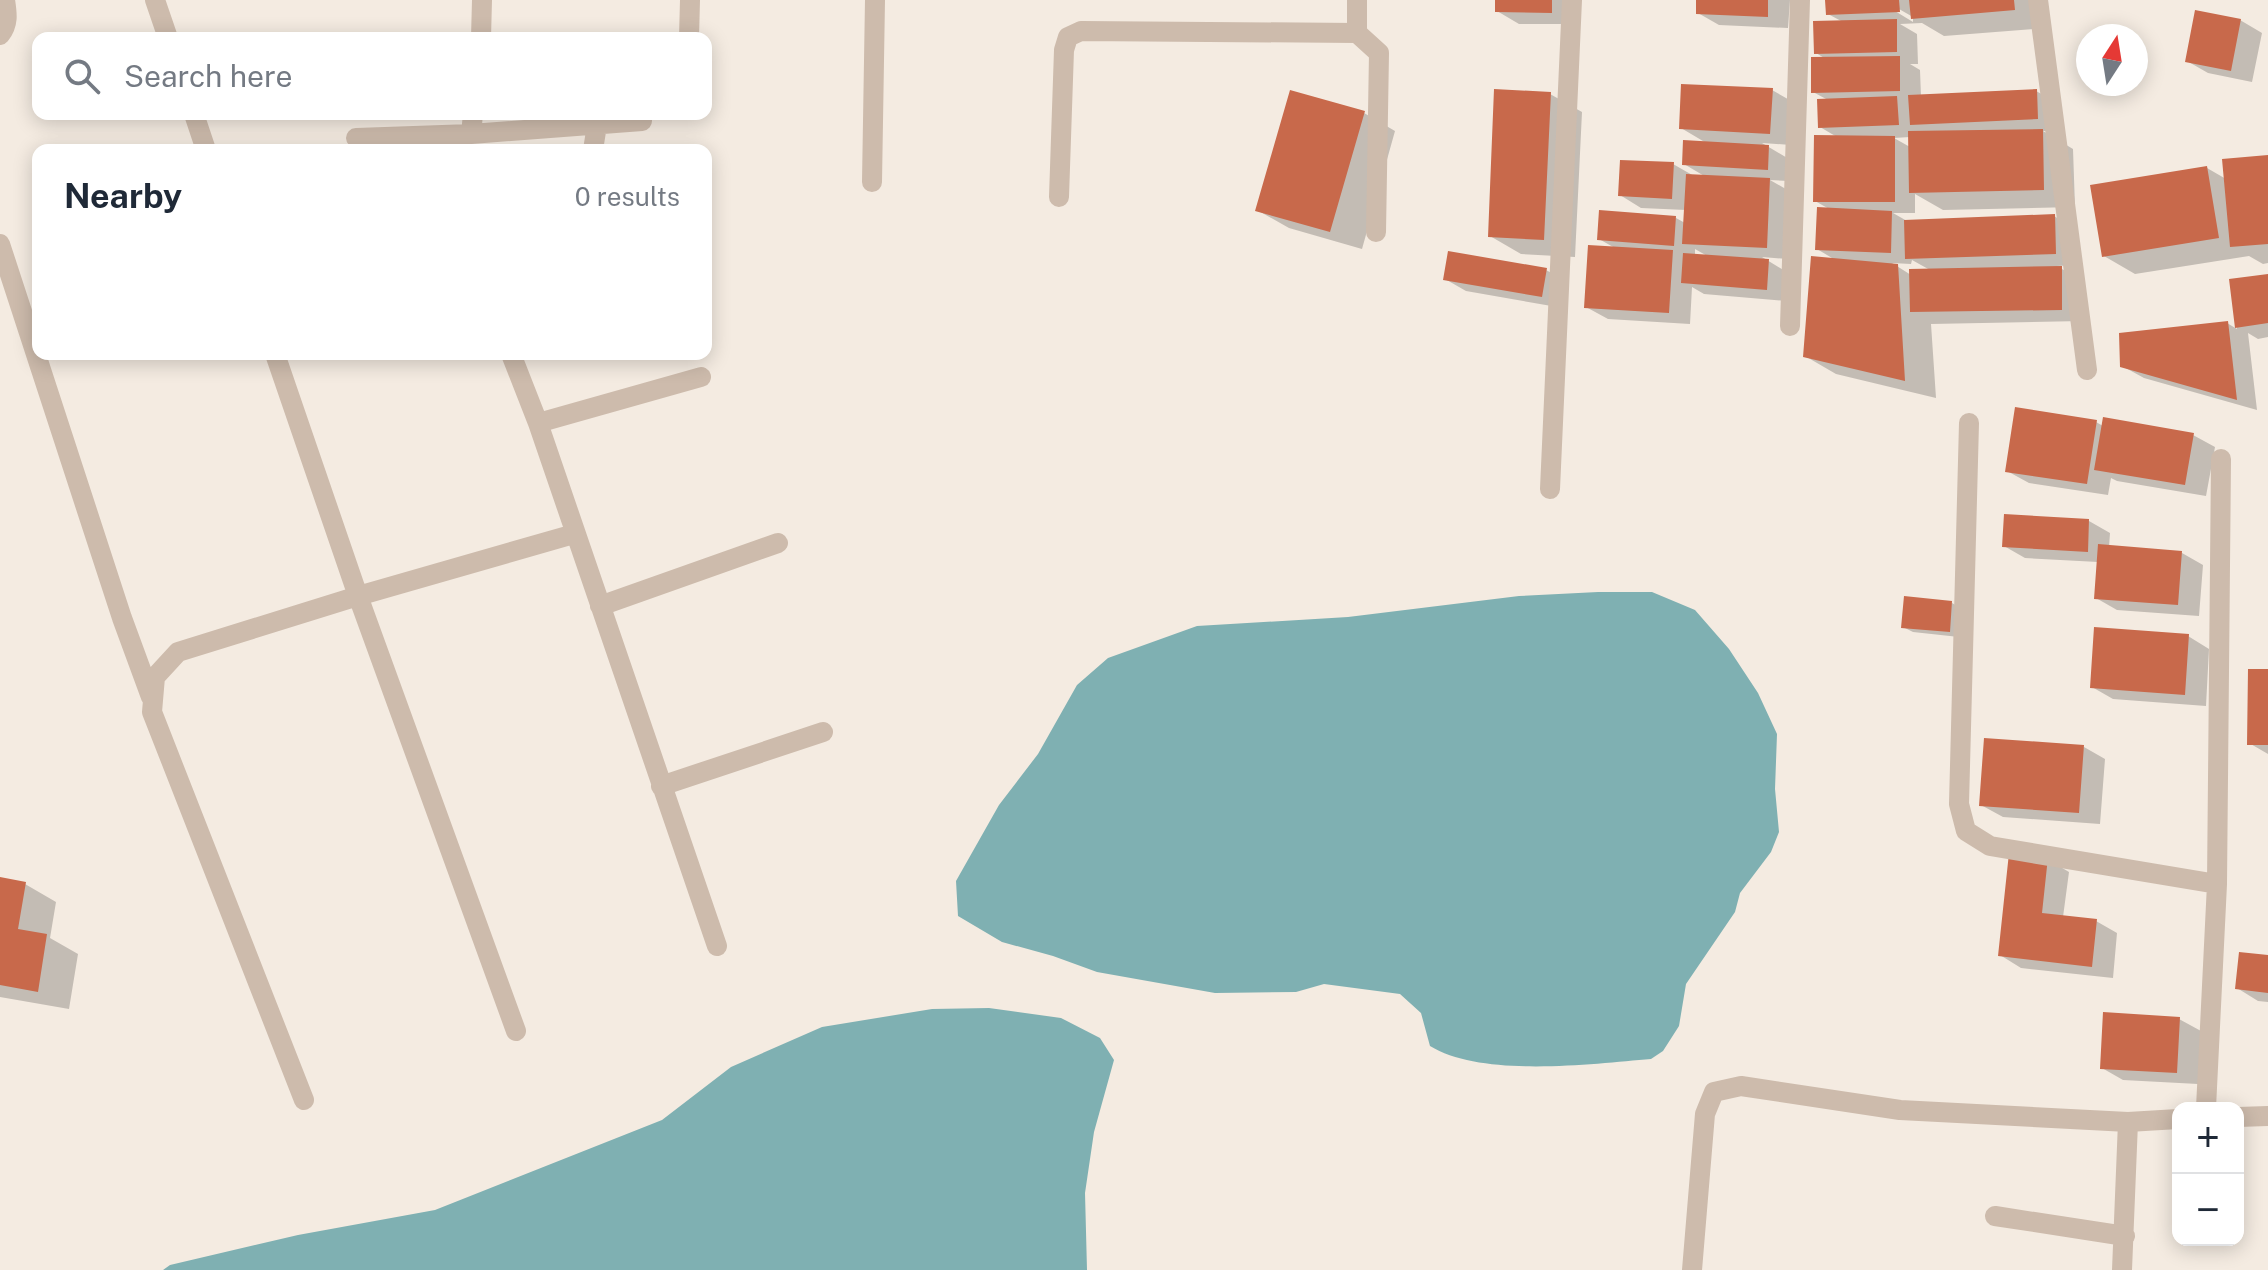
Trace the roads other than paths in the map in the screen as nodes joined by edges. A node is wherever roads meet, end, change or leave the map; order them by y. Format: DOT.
graph roads {
  1 [pos="5,0"];
  2 [pos="155,0"];
  3 [pos="482,0"];
  4 [pos="690,0"];
  5 [pos="875,0"];
  6 [pos="1357,0"];
  7 [pos="1572,0"];
  8 [pos="1800,0"];
  9 [pos="2038,0"];
  10 [pos="166,32"];
  11 [pos="481,32"];
  12 [pos="689,32"];
  13 [pos="1357,33"];
  14 [pos="0,35"];
  15 [pos="196,120"];
  16 [pos="642,121"];
  17 [pos="472,124"];
  18 [pos="597,125"];
  19 [pos="356,138"];
  20 [pos="204,144"];
  21 [pos="594,144"];
  22 [pos="872,182"];
  23 [pos="1059,197"];
  24 [pos="1376,232"];
  25 [pos="0,244"];
  26 [pos="1790,326"];
  27 [pos="32,342"];
  28 [pos="38,360"];
  29 [pos="277,360"];
  30 [pos="513,360"];
  31 [pos="2087,370"];
  32 [pos="701,377"];
  33 [pos="538,423"];
  34 [pos="1969,423"];
  35 [pos="2221,459"];
  36 [pos="1550,489"];
  37 [pos="574,534"];
  38 [pos="778,543"];
  39 [pos="358,596"];
  40 [pos="600,606"];
  41 [pos="153,700"];
  42 [pos="823,732"];
  43 [pos="661,786"];
  44 [pos="2217,884"];
  45 [pos="717,946"];
  46 [pos="516,1031"];
  47 [pos="304,1100"];
  48 [pos="2206,1102"];
  49 [pos="2268,1116"];
  50 [pos="2244,1117"];
  51 [pos="2172,1119"];
  52 [pos="2128,1122"];
  53 [pos="1995,1216"];
  54 [pos="2125,1236"];
  55 [pos="1692,1270"];
  56 [pos="2122,1270"];
  1 -- 14 [label="street"];
  2 -- 10 [label="street"];
  3 -- 11 [label="street"];
  4 -- 12 [label="street"];
  5 -- 22 [label="street"];
  6 -- 13 [label="street"];
  7 -- 36 [label="street"];
  8 -- 26 [label="street"];
  9 -- 31 [label="street"];
  13 -- 23 [label="street"];
  13 -- 24 [label="street"];
  15 -- 20 [label="street"];
  16 -- 18 [label="street"];
  17 -- 18 [label="street"];
  17 -- 19 [label="street"];
  18 -- 21 [label="street"];
  25 -- 27 [label="street"];
  28 -- 41 [label="street"];
  29 -- 39 [label="street"];
  30 -- 33 [label="street"];
  32 -- 33 [label="street"];
  33 -- 37 [label="street"];
  34 -- 44 [label="street"];
  35 -- 44 [label="street"];
  37 -- 39 [label="street"];
  37 -- 40 [label="street"];
  38 -- 40 [label="street"];
  39 -- 41 [label="street"];
  39 -- 46 [label="street"];
  40 -- 43 [label="street"];
  41 -- 47 [label="street"];
  42 -- 43 [label="street"];
  43 -- 45 [label="street"];
  44 -- 48 [label="street"];
  49 -- 50 [label="street"];
  51 -- 52 [label="street"];
  52 -- 54 [label="street"];
  52 -- 55 [label="street"];
  53 -- 54 [label="street"];
  54 -- 56 [label="street"];
}
